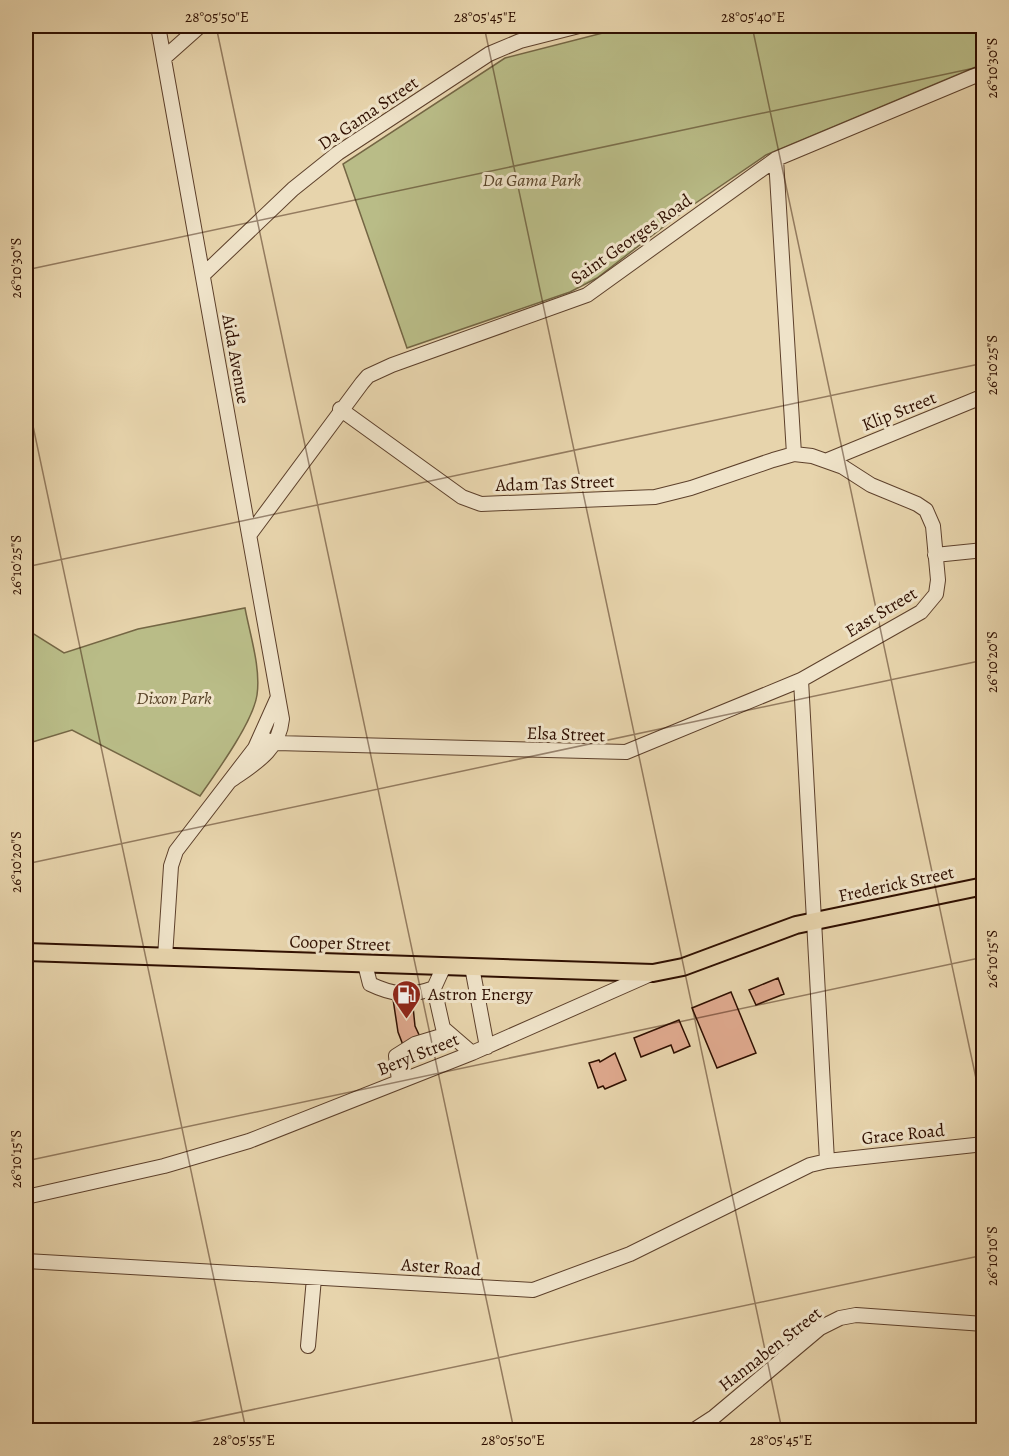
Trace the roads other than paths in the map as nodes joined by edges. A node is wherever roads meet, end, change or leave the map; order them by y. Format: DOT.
graph roads {
  1 [pos="158,26"];
  2 [pos="200,26"];
  3 [pos="579,26"];
  4 [pos="164,58"];
  5 [pos="984,72"];
  6 [pos="776,159"];
  7 [pos="204,274"];
  8 [pos="984,396"];
  9 [pos="340,409"];
  10 [pos="794,454"];
  11 [pos="828,460"];
  12 [pos="250,534"];
  13 [pos="984,550"];
  14 [pos="935,555"];
  15 [pos="801,680"];
  16 [pos="278,699"];
  17 [pos="281,729"];
  18 [pos="263,732"];
  19 [pos="315,742"];
  20 [pos="276,743"];
  21 [pos="230,781"];
  22 [pos="984,886"];
  23 [pos="815,920"];
  24 [pos="26,952"];
  25 [pos="165,957"];
  26 [pos="365,963"];
  27 [pos="444,966"];
  28 [pos="472,967"];
  29 [pos="653,973"];
  30 [pos="434,988"];
  31 [pos="448,1034"];
  32 [pos="487,1047"];
  33 [pos="472,1053"];
  34 [pos="399,1081"];
  35 [pos="984,1144"];
  36 [pos="827,1161"];
  37 [pos="26,1197"];
  38 [pos="26,1261"];
  39 [pos="314,1278"];
  40 [pos="984,1324"];
  41 [pos="308,1346"];
  42 [pos="694,1431"];
  1 -- 4 [label="street, Aida Avenue"];
  2 -- 4 [label="street"];
  3 -- 7 [label="street, Da Gama Street"];
  4 -- 7 [label="street, Aida Avenue"];
  5 -- 6 [label="street, Saint Georges Road"];
  6 -- 9 [label="street, Saint Georges Road"];
  6 -- 10 [label="street"];
  7 -- 12 [label="street, Aida Avenue"];
  8 -- 11 [label="street, Klip Street"];
  9 -- 10 [label="street, Adam Tas Street"];
  9 -- 12 [label="street, Saint Georges Road"];
  10 -- 11 [label="street, East Street"];
  11 -- 14 [label="street, East Street"];
  12 -- 16 [label="street, Aida Avenue"];
  13 -- 14 [label="street"];
  14 -- 15 [label="street, East Street"];
  15 -- 19 [label="street, Elsa Street"];
  15 -- 23 [label="street"];
  16 -- 17 [label="street, Aida Avenue"];
  16 -- 18 [label="street, Aida Avenue"];
  17 -- 18 [label="street, Elsa Street"];
  17 -- 19 [label="street, Elsa Street"];
  17 -- 20 [label="street, Aida Avenue"];
  18 -- 20 [label="street, Elsa Street"];
  18 -- 21 [label="street, Aida Avenue"];
  19 -- 20 [label="street, Elsa Street"];
  20 -- 21 [label="street, Aida Avenue"];
  21 -- 25 [label="street, Aida Avenue"];
  22 -- 23 [label="main road, Frederick Street"];
  23 -- 29 [label="main road, Beryl Street"];
  23 -- 36 [label="street"];
  24 -- 25 [label="main road, Cooper Street"];
  25 -- 26 [label="main road, Cooper Street"];
  26 -- 27 [label="main road, Cooper Street"];
  26 -- 30 [label="street"];
  27 -- 28 [label="main road, Cooper Street"];
  27 -- 30 [label="street"];
  28 -- 29 [label="main road, Cooper Street"];
  28 -- 32 [label="street"];
  29 -- 32 [label="street, Beryl Street"];
  30 -- 31 [label="street"];
  31 -- 33 [label="street"];
  31 -- 34 [label="street"];
  32 -- 33 [label="street, Beryl Street"];
  33 -- 34 [label="street, Beryl Street"];
  34 -- 37 [label="street, Beryl Street"];
  35 -- 36 [label="street, Grace Road"];
  36 -- 39 [label="street, Aster Road"];
  38 -- 39 [label="street, Aster Road"];
  39 -- 41 [label="street"];
  40 -- 42 [label="street, Hannaben Street"];
}
